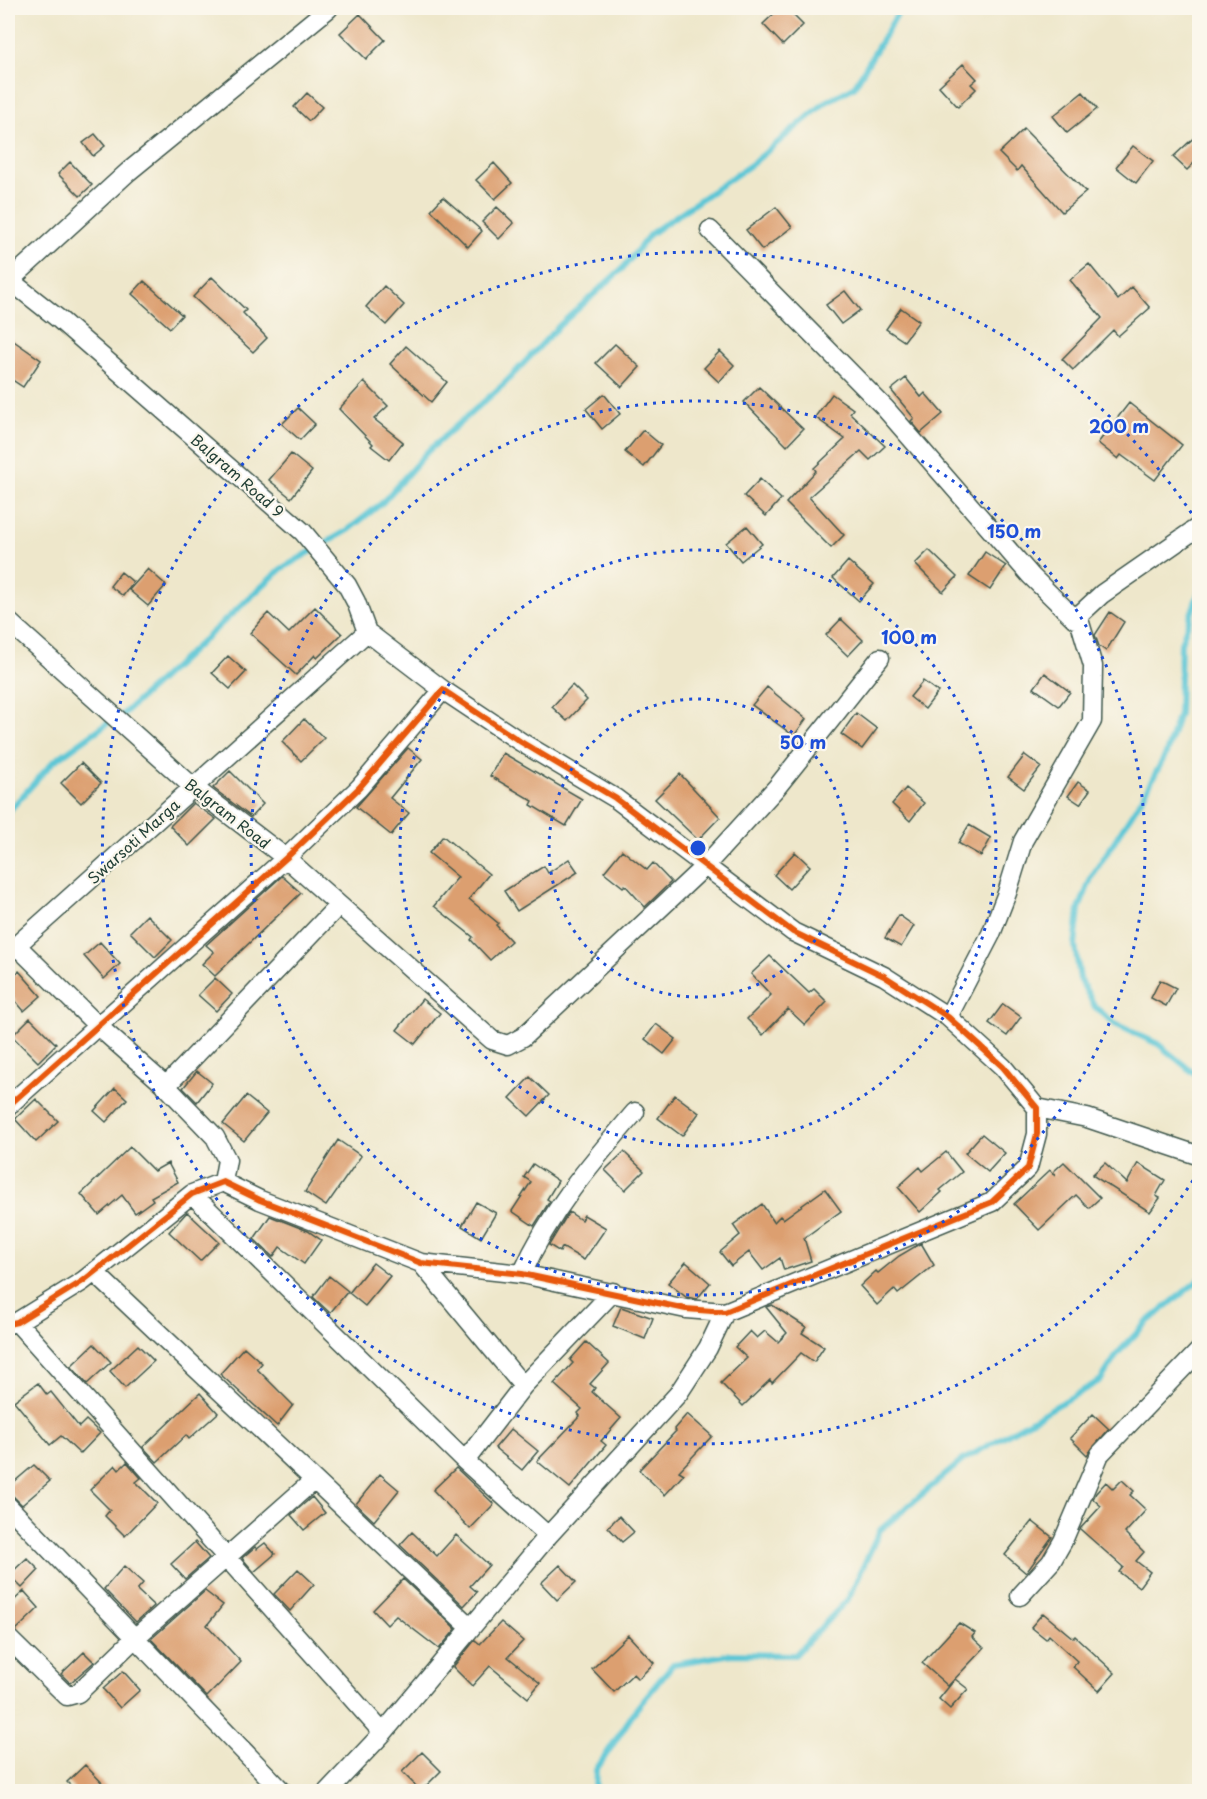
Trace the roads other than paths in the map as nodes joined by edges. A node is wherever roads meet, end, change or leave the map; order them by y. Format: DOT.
graph roads {
  1 [pos="329,8"];
  2 [pos="710,230"];
  3 [pos="8,280"];
  4 [pos="1200,526"];
  5 [pos="1078,616"];
  6 [pos="8,621"];
  7 [pos="367,632"];
  8 [pos="880,658"];
  9 [pos="443,690"];
  10 [pos="193,787"];
  11 [pos="286,858"];
  12 [pos="705,866"];
  13 [pos="339,905"];
  14 [pos="12,949"];
  15 [pos="948,1017"];
  16 [pos="99,1027"];
  17 [pos="166,1086"];
  18 [pos="8,1106"];
  19 [pos="1036,1108"];
  20 [pos="635,1112"];
  21 [pos="1200,1156"];
  22 [pos="223,1182"];
  23 [pos="192,1194"];
  24 [pos="421,1263"];
  25 [pos="94,1272"];
  26 [pos="522,1274"];
  27 [pos="613,1292"];
  28 [pos="725,1312"];
  29 [pos="12,1323"];
  30 [pos="1200,1350"];
  31 [pos="523,1386"];
  32 [pos="465,1461"];
  33 [pos="314,1480"];
  34 [pos="8,1506"];
  35 [pos="548,1536"];
  36 [pos="227,1557"];
  37 [pos="1020,1596"];
  38 [pos="471,1628"];
  39 [pos="8,1638"];
  40 [pos="135,1638"];
  41 [pos="383,1733"];
  42 [pos="283,1791"];
  43 [pos="327,1791"];
  1 -- 3 [label="street"];
  2 -- 5 [label="street"];
  3 -- 7 [label="street, Balgram Road 9"];
  4 -- 5 [label="street"];
  5 -- 15 [label="street"];
  6 -- 10 [label="street, Balgram Road"];
  7 -- 9 [label="street"];
  7 -- 10 [label="street, Swarsoti Marga"];
  8 -- 12 [label="street"];
  9 -- 11 [label="street"];
  9 -- 12 [label="street"];
  10 -- 11 [label="street, Balgram Road"];
  10 -- 14 [label="street, Swarsoti Marga"];
  11 -- 13 [label="street, Balgram Road"];
  11 -- 16 [label="street"];
  12 -- 13 [label="street, Balgram Road"];
  12 -- 15 [label="street"];
  13 -- 17 [label="street"];
  14 -- 16 [label="street"];
  15 -- 19 [label="street"];
  16 -- 17 [label="street"];
  16 -- 18 [label="street"];
  17 -- 22 [label="street"];
  19 -- 21 [label="street"];
  19 -- 28 [label="street"];
  20 -- 26 [label="street"];
  22 -- 23 [label="street"];
  22 -- 24 [label="street"];
  23 -- 25 [label="street"];
  23 -- 32 [label="street"];
  24 -- 26 [label="street"];
  24 -- 31 [label="street"];
  25 -- 29 [label="street"];
  25 -- 33 [label="street"];
  26 -- 27 [label="street"];
  27 -- 28 [label="street"];
  27 -- 31 [label="street"];
  28 -- 35 [label="street"];
  29 -- 36 [label="street"];
  30 -- 37 [label="street"];
  31 -- 32 [label="street"];
  32 -- 35 [label="street"];
  33 -- 36 [label="street"];
  33 -- 38 [label="street"];
  34 -- 40 [label="street"];
  35 -- 38 [label="street"];
  36 -- 40 [label="street"];
  36 -- 41 [label="street"];
  38 -- 41 [label="street"];
  39 -- 40 [label="street"];
  40 -- 42 [label="street"];
  41 -- 43 [label="street"];
}
